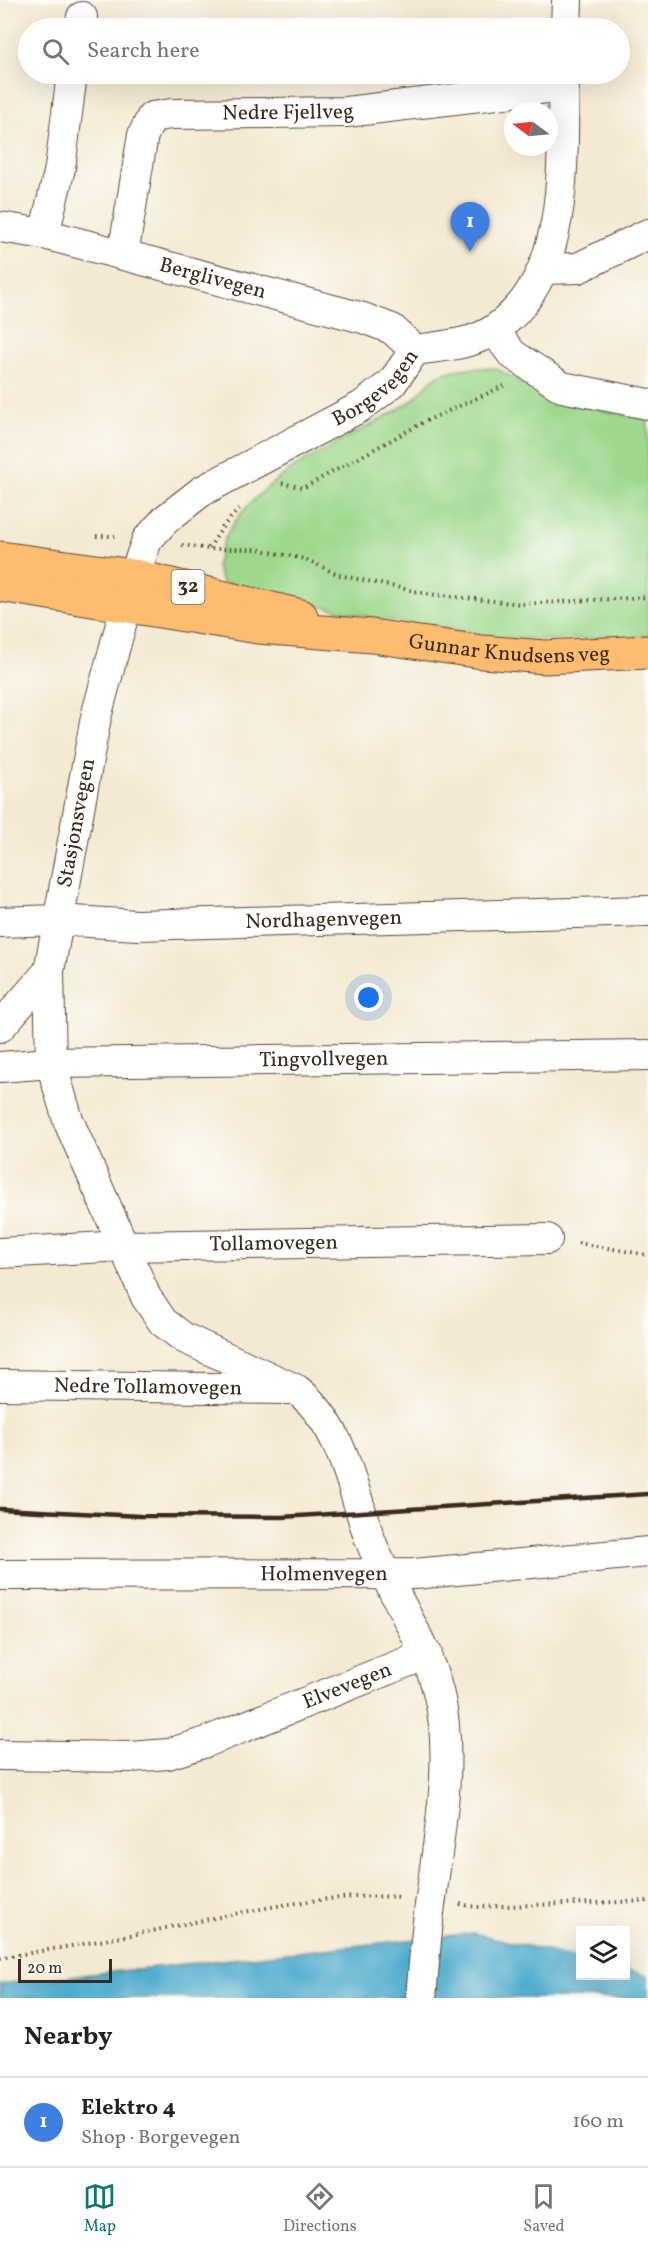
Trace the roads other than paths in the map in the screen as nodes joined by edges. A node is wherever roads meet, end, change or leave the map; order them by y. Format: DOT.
graph roads {
  1 [pos="567,0"];
  2 [pos="566,18"];
  3 [pos="71,84"];
  4 [pos="537,84"];
  5 [pos="564,84"];
  6 [pos="0,227"];
  7 [pos="44,234"];
  8 [pos="648,234"];
  9 [pos="123,255"];
  10 [pos="545,269"];
  11 [pos="494,330"];
  12 [pos="416,350"];
  13 [pos="648,404"];
  14 [pos="0,558"];
  15 [pos="0,585"];
  16 [pos="130,590"];
  17 [pos="648,652"];
  18 [pos="648,911"];
  19 [pos="58,920"];
  20 [pos="0,922"];
  21 [pos="49,971"];
  22 [pos="0,1027"];
  23 [pos="648,1055"];
  24 [pos="51,1063"];
  25 [pos="0,1066"];
  26 [pos="547,1239"];
  27 [pos="123,1246"];
  28 [pos="0,1253"];
  29 [pos="0,1385"];
  30 [pos="297,1390"];
  31 [pos="648,1552"];
  32 [pos="384,1574"];
  33 [pos="0,1575"];
  34 [pos="427,1654"];
  35 [pos="0,1755"];
  36 [pos="421,1998"];
  1 -- 2 [label="street"];
  3 -- 7 [label="street"];
  4 -- 9 [label="street, Nedre Fjellveg"];
  5 -- 10 [label="street, Borgevegen"];
  6 -- 7 [label="street, Berglivegen"];
  7 -- 9 [label="street, Berglivegen"];
  8 -- 10 [label="street"];
  9 -- 12 [label="street, Berglivegen"];
  10 -- 11 [label="street, Borgevegen"];
  11 -- 12 [label="street, Borgevegen"];
  11 -- 13 [label="street"];
  12 -- 16 [label="street, Borgevegen"];
  14 -- 16 [label="main road, Gunnar Knudsens veg / 32"];
  15 -- 16 [label="main road, Gunnar Knudsens veg / 32"];
  16 -- 17 [label="main road, Gunnar Knudsens veg / 32"];
  16 -- 19 [label="street, Stasjonsvegen"];
  18 -- 19 [label="street, Nordhagenvegen"];
  19 -- 20 [label="street, Nordhagenvegen"];
  19 -- 21 [label="street, Stasjonsvegen"];
  21 -- 22 [label="street"];
  21 -- 24 [label="street, Stasjonsvegen"];
  23 -- 24 [label="street, Tingvollvegen"];
  24 -- 25 [label="street, Tingvollvegen"];
  24 -- 27 [label="street, Stasjonsvegen"];
  26 -- 27 [label="street, Tollamovegen"];
  27 -- 28 [label="street, Tollamovegen"];
  27 -- 30 [label="street, Stasjonsvegen"];
  29 -- 30 [label="street, Nedre Tollamovegen"];
  30 -- 32 [label="street, Stasjonsvegen"];
  31 -- 32 [label="street, Holmenvegen"];
  32 -- 33 [label="street, Holmenvegen"];
  32 -- 34 [label="street, Stasjonsvegen"];
  34 -- 35 [label="street, Elvevegen"];
  34 -- 36 [label="street"];
}
